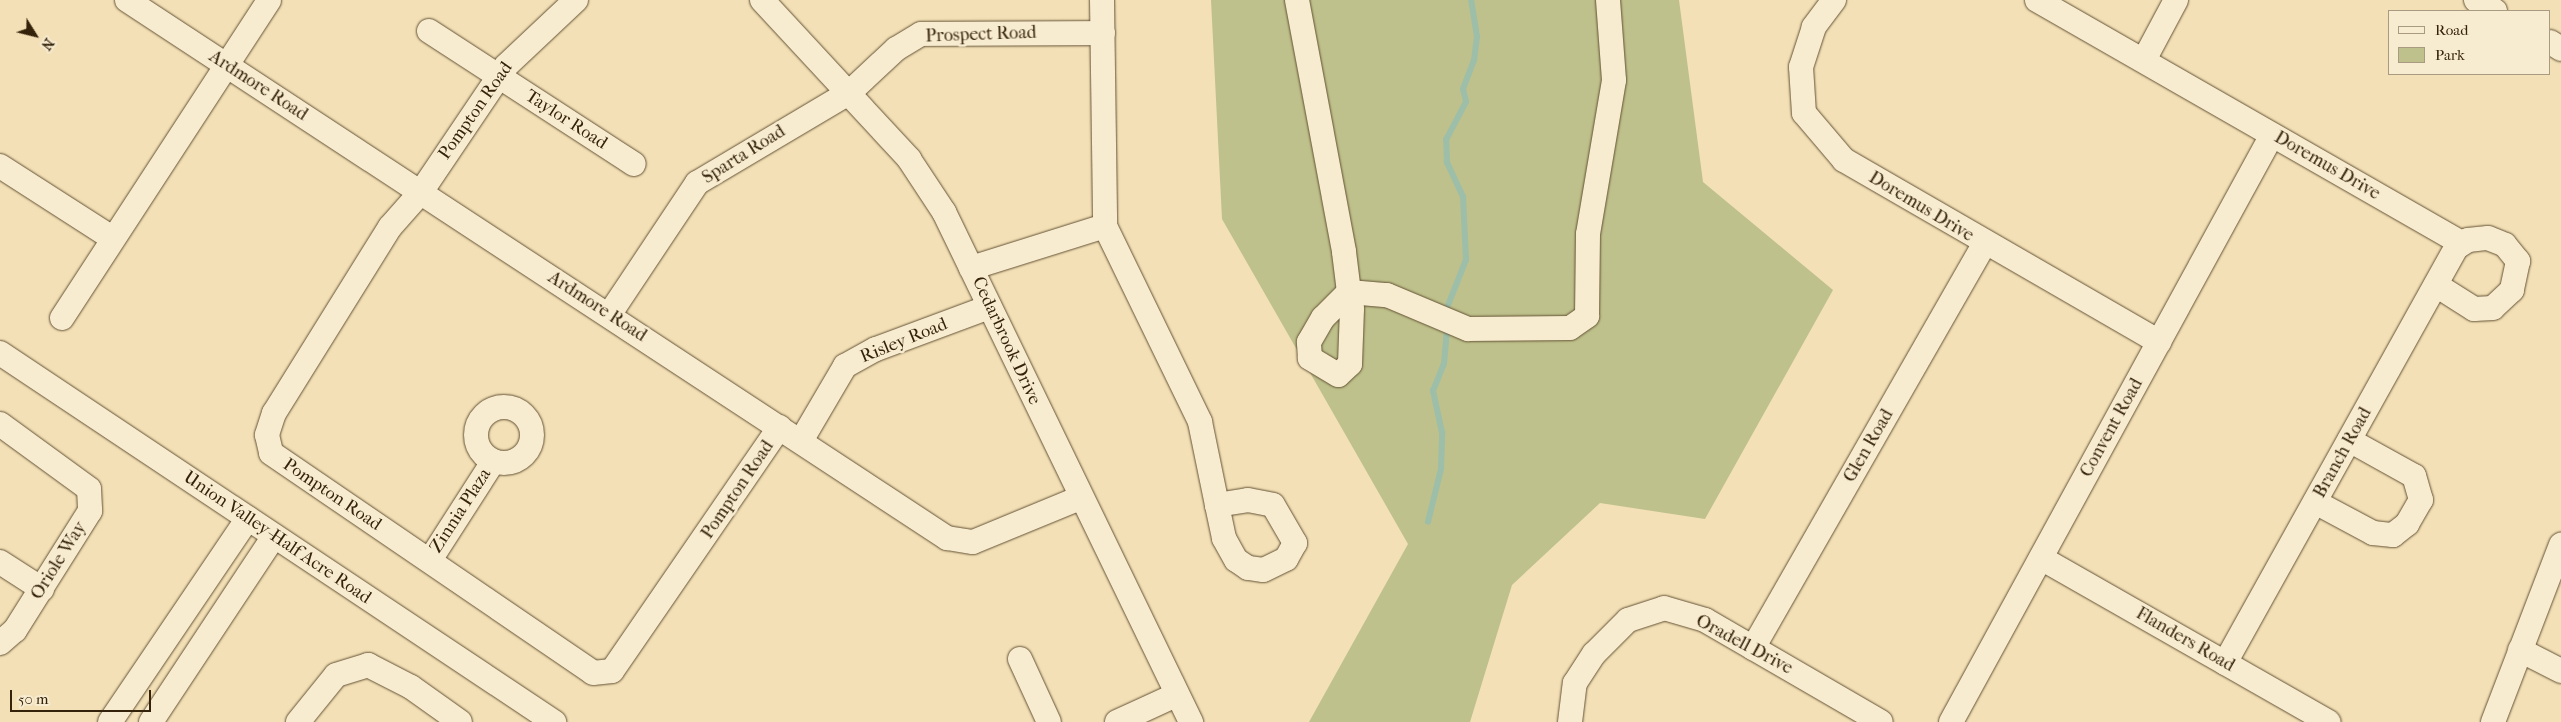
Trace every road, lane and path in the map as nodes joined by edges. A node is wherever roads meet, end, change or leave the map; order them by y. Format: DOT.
graph roads {
  1 [pos="127,0"];
  2 [pos="269,0"];
  3 [pos="576,0"];
  4 [pos="762,0"];
  5 [pos="1102,0"];
  6 [pos="1297,0"];
  7 [pos="1608,0"];
  8 [pos="1834,0"];
  9 [pos="2037,0"];
  10 [pos="2176,0"];
  11 [pos="2476,0"];
  12 [pos="2493,10"];
  13 [pos="429,31"];
  14 [pos="1103,33"];
  15 [pos="2144,60"];
  16 [pos="225,64"];
  17 [pos="498,76"];
  18 [pos="850,92"];
  19 [pos="2272,134"];
  20 [pos="634,164"];
  21 [pos="0,166"];
  22 [pos="421,192"];
  23 [pos="1105,226"];
  24 [pos="112,238"];
  25 [pos="2461,243"];
  26 [pos="1984,244"];
  27 [pos="971,268"];
  28 [pos="2436,285"];
  29 [pos="989,307"];
  30 [pos="609,315"];
  31 [pos="62,318"];
  32 [pos="2159,342"];
  33 [pos="0,353"];
  34 [pos="0,424"];
  35 [pos="780,427"];
  36 [pos="2349,440"];
  37 [pos="801,441"];
  38 [pos="493,462"];
  39 [pos="1080,498"];
  40 [pos="2315,502"];
  41 [pos="1217,505"];
  42 [pos="248,518"];
  43 [pos="274,536"];
  44 [pos="2561,545"];
  45 [pos="2041,558"];
  46 [pos="430,560"];
  47 [pos="0,562"];
  48 [pos="42,589"];
  49 [pos="185,611"];
  50 [pos="211,631"];
  51 [pos="0,643"];
  52 [pos="1753,648"];
  53 [pos="2520,650"];
  54 [pos="1020,659"];
  55 [pos="2225,663"];
  56 [pos="2561,671"];
  57 [pos="1176,695"];
  58 [pos="457,720"];
  59 [pos="110,722"];
  60 [pos="151,722"];
  61 [pos="298,722"];
  62 [pos="554,722"];
  63 [pos="1049,722"];
  64 [pos="1117,722"];
  65 [pos="1191,722"];
  66 [pos="1570,722"];
  67 [pos="1881,722"];
  68 [pos="1951,722"];
  69 [pos="2329,722"];
  70 [pos="2493,722"];
  1 -- 16 [label="street, Ardmore Road"];
  2 -- 16 [label="street"];
  3 -- 17 [label="street, Pompton Road"];
  4 -- 18 [label="street, Cedarbrook Drive"];
  5 -- 14 [label="street"];
  6 -- 7 [label="street"];
  8 -- 26 [label="street, Doremus Drive"];
  9 -- 15 [label="street, Doremus Drive"];
  10 -- 15 [label="street"];
  11 -- 12 [label="street"];
  13 -- 17 [label="street, Taylor Road"];
  14 -- 18 [label="street, Prospect Road"];
  14 -- 23 [label="street"];
  15 -- 19 [label="street, Doremus Drive"];
  16 -- 22 [label="street, Ardmore Road"];
  16 -- 24 [label="street"];
  17 -- 20 [label="street, Taylor Road"];
  17 -- 22 [label="street, Pompton Road"];
  18 -- 27 [label="street, Cedarbrook Drive"];
  18 -- 30 [label="street, Sparta Road"];
  19 -- 25 [label="street, Doremus Drive"];
  19 -- 32 [label="street, Convent Road"];
  21 -- 24 [label="street"];
  22 -- 30 [label="street, Ardmore Road"];
  22 -- 46 [label="street, Pompton Road"];
  23 -- 27 [label="street"];
  23 -- 41 [label="street"];
  24 -- 31 [label="street"];
  25 -- 28 [label="street, Branch Road"];
  25 -- 28 [label="street"];
  26 -- 32 [label="street, Doremus Drive"];
  26 -- 52 [label="street, Glen Road"];
  27 -- 29 [label="street, Cedarbrook Drive"];
  28 -- 36 [label="street, Branch Road"];
  29 -- 37 [label="street, Risley Road"];
  29 -- 39 [label="street, Cedarbrook Drive"];
  30 -- 35 [label="street, Ardmore Road"];
  32 -- 45 [label="street, Convent Road"];
  33 -- 42 [label="street, Union Valley-Half Acre Road"];
  34 -- 48 [label="street, Oriole Way"];
  35 -- 37 [label="street, Ardmore Road"];
  35 -- 46 [label="street, Pompton Road"];
  36 -- 40 [label="street, Branch Road"];
  36 -- 40 [label="street"];
  37 -- 39 [label="street, Ardmore Road"];
  38 -- 46 [label="street, Zinnia Plaza"];
  39 -- 57 [label="street, Cedarbrook Drive"];
  40 -- 55 [label="street, Branch Road"];
  42 -- 43 [label="street, Union Valley-Half Acre Road"];
  42 -- 49 [label="street"];
  43 -- 50 [label="street"];
  43 -- 62 [label="street, Union Valley-Half Acre Road"];
  44 -- 53 [label="street"];
  45 -- 55 [label="street, Flanders Road"];
  45 -- 68 [label="street, Convent Road"];
  47 -- 48 [label="street"];
  48 -- 51 [label="street, Oriole Way"];
  49 -- 50 [label="street"];
  49 -- 59 [label="street"];
  50 -- 60 [label="street"];
  52 -- 66 [label="street, Oradell Drive"];
  52 -- 67 [label="street, Oradell Drive"];
  53 -- 56 [label="street"];
  53 -- 70 [label="street"];
  54 -- 63 [label="street"];
  55 -- 69 [label="street, Flanders Road"];
  57 -- 64 [label="street"];
  57 -- 65 [label="street, Cedarbrook Drive"];
  58 -- 61 [label="street"];
}
